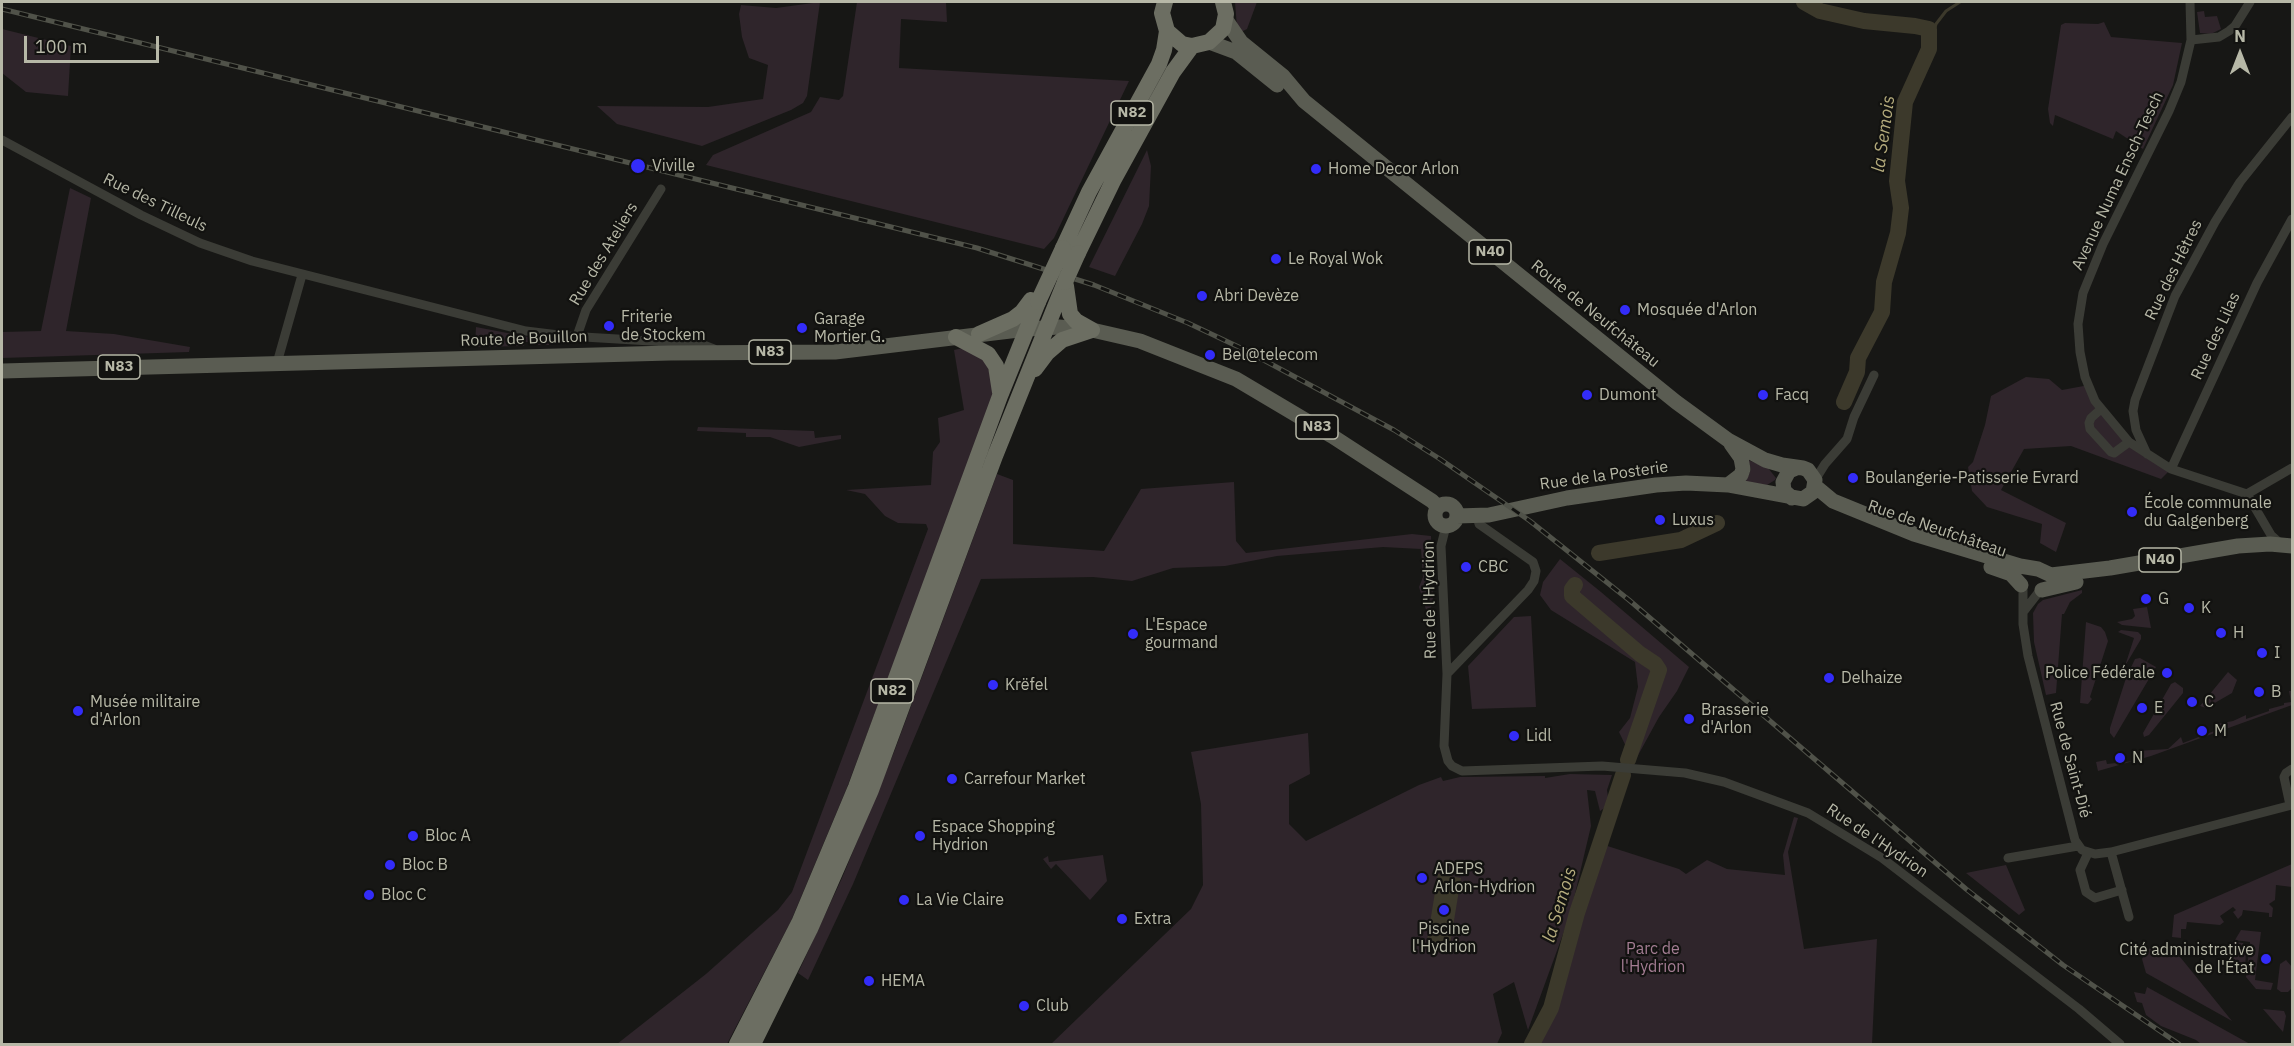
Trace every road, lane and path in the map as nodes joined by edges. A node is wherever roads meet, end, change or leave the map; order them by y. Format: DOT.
graph roads {
  1 [pos="1164,2"];
  2 [pos="1223,2"];
  3 [pos="2190,2"];
  4 [pos="2250,2"];
  5 [pos="1226,20"];
  6 [pos="1167,31"];
  7 [pos="2191,40"];
  8 [pos="1209,42"];
  9 [pos="1192,46"];
  10 [pos="1298,95"];
  11 [pos="2292,117"];
  12 [pos="2,140"];
  13 [pos="661,189"];
  14 [pos="2292,219"];
  15 [pos="1071,250"];
  16 [pos="302,275"];
  17 [pos="1058,277"];
  18 [pos="1048,305"];
  19 [pos="1047,327"];
  20 [pos="1027,329"];
  21 [pos="1092,330"];
  22 [pos="979,334"];
  23 [pos="572,336"];
  24 [pos="956,337"];
  25 [pos="719,351"];
  26 [pos="575,355"];
  27 [pos="277,363"];
  28 [pos="2,370"];
  29 [pos="1027,374"];
  30 [pos="1874,375"];
  31 [pos="1000,396"];
  32 [pos="2102,409"];
  33 [pos="1728,440"];
  34 [pos="2129,442"];
  35 [pos="1838,451"];
  36 [pos="2147,454"];
  37 [pos="1766,460"];
  38 [pos="1799,468"];
  39 [pos="2292,468"];
  40 [pos="2171,469"];
  41 [pos="1783,481"];
  42 [pos="1815,483"];
  43 [pos="1728,485"];
  44 [pos="1758,490"];
  45 [pos="2247,494"];
  46 [pos="1797,498"];
  47 [pos="1477,516"];
  48 [pos="1452,521"];
  49 [pos="2274,545"];
  50 [pos="2037,571"];
  51 [pos="2022,586"];
  52 [pos="2040,592"];
  53 [pos="2024,611"];
  54 [pos="1447,674"];
  55 [pos="2292,769"];
  56 [pos="2291,805"];
  57 [pos="2078,846"];
  58 [pos="2111,852"];
  59 [pos="2088,853"];
  60 [pos="2008,858"];
  61 [pos="2122,890"];
  62 [pos="2129,917"];
  63 [pos="737,1044"];
  64 [pos="753,1044"];
  65 [pos="2120,1044"];
  1 -- 6 [label="highway"];
  2 -- 5 [label="highway, N40"];
  3 -- 7 [label="street, Avenue Numa Ensch-Tesch"];
  4 -- 7 [label="street"];
  5 -- 8 [label="highway"];
  5 -- 10 [label="main road, Route de Neufchâteau / N40"];
  6 -- 9 [label="highway"];
  6 -- 15 [label="highway, N82"];
  7 -- 32 [label="street, Avenue Numa Ensch-Tesch"];
  8 -- 9 [label="highway"];
  8 -- 10 [label="main road, Route de Neufchâteau / N40"];
  9 -- 15 [label="highway, N82"];
  10 -- 33 [label="main road, Route de Neufchâteau / N40"];
  11 -- 36 [label="street, Rue des Hêtres"];
  12 -- 16 [label="street, Rue des Tilleuls"];
  13 -- 23 [label="street, Rue des Ateliers"];
  14 -- 40 [label="street, Rue des Lilas"];
  15 -- 17 [label="highway, N82, bridge"];
  16 -- 23 [label="street, Rue des Tilleuls"];
  16 -- 27 [label="street"];
  17 -- 18 [label="highway, bridge"];
  17 -- 18 [label="highway, N82"];
  18 -- 19 [label="highway, N82"];
  18 -- 20 [label="highway, N82"];
  18 -- 21 [label="highway"];
  18 -- 22 [label="highway"];
  19 -- 20 [label="main road, Route de Bouillon / N83"];
  19 -- 21 [label="main road, Rue de la Posterie / N83"];
  19 -- 29 [label="highway, N82"];
  20 -- 22 [label="main road, Route de Bouillon / N83"];
  20 -- 31 [label="highway, N82"];
  21 -- 29 [label="highway"];
  21 -- 48 [label="main road, Rue de la Posterie / N83"];
  22 -- 24 [label="main road, Route de Bouillon / N83"];
  23 -- 25 [label="street, Rue des Tilleuls"];
  23 -- 26 [label="street"];
  23 -- 26 [label="street"];
  24 -- 25 [label="main road, Route de Bouillon / N83"];
  24 -- 31 [label="highway"];
  25 -- 26 [label="main road, Route de Bouillon / N83"];
  26 -- 27 [label="main road, Route de Bouillon / N83"];
  27 -- 28 [label="main road, Route de Bouillon / N83"];
  29 -- 64 [label="highway, N82"];
  30 -- 35 [label="street"];
  31 -- 63 [label="highway, N82"];
  32 -- 34 [label="street, Avenue Numa Ensch-Tesch"];
  32 -- 34 [label="street"];
  33 -- 37 [label="main road, Route de Neufchâteau / N40"];
  33 -- 43 [label="main road"];
  34 -- 36 [label="street, Avenue Numa Ensch-Tesch"];
  35 -- 38 [label="street"];
  35 -- 42 [label="street"];
  36 -- 40 [label="street, Avenue Numa Ensch-Tesch"];
  37 -- 38 [label="main road, Route de Neufchâteau / N40"];
  37 -- 41 [label="main road, Route de Neufchâteau / N40"];
  38 -- 41 [label="main road"];
  38 -- 42 [label="main road, N40"];
  39 -- 45 [label="street"];
  40 -- 45 [label="street, Avenue Numa Ensch-Tesch"];
  41 -- 44 [label="main road, Rue de la Posterie / N83"];
  41 -- 46 [label="main road, N40"];
  42 -- 46 [label="main road"];
  42 -- 50 [label="main road, Rue de Neufchâteau / N40"];
  43 -- 44 [label="main road, Rue de la Posterie / N83"];
  43 -- 47 [label="main road, Rue de la Posterie / N83"];
  44 -- 46 [label="main road, Rue de la Posterie / N83"];
  45 -- 49 [label="street"];
  46 -- 51 [label="main road, Rue de Neufchâteau"];
  47 -- 48 [label="main road, Rue de la Posterie / N83"];
  47 -- 54 [label="street, Rue de l'Hydrion"];
  48 -- 54 [label="street, Rue de l'Hydrion"];
  49 -- 50 [label="main road, Rue de Neufchâteau / N40"];
  49 -- 52 [label="main road, N40"];
  50 -- 51 [label="main road"];
  50 -- 52 [label="main road"];
  51 -- 52 [label="main road"];
  51 -- 53 [label="street, Rue de Saint-Dié"];
  52 -- 53 [label="street"];
  53 -- 57 [label="street, Rue de Saint-Dié"];
  54 -- 65 [label="street, Rue de l'Hydrion"];
  55 -- 56 [label="street"];
  56 -- 58 [label="street"];
  57 -- 59 [label="street"];
  57 -- 60 [label="street"];
  58 -- 59 [label="street"];
  58 -- 61 [label="street"];
  59 -- 61 [label="street"];
  61 -- 62 [label="street"];
}
